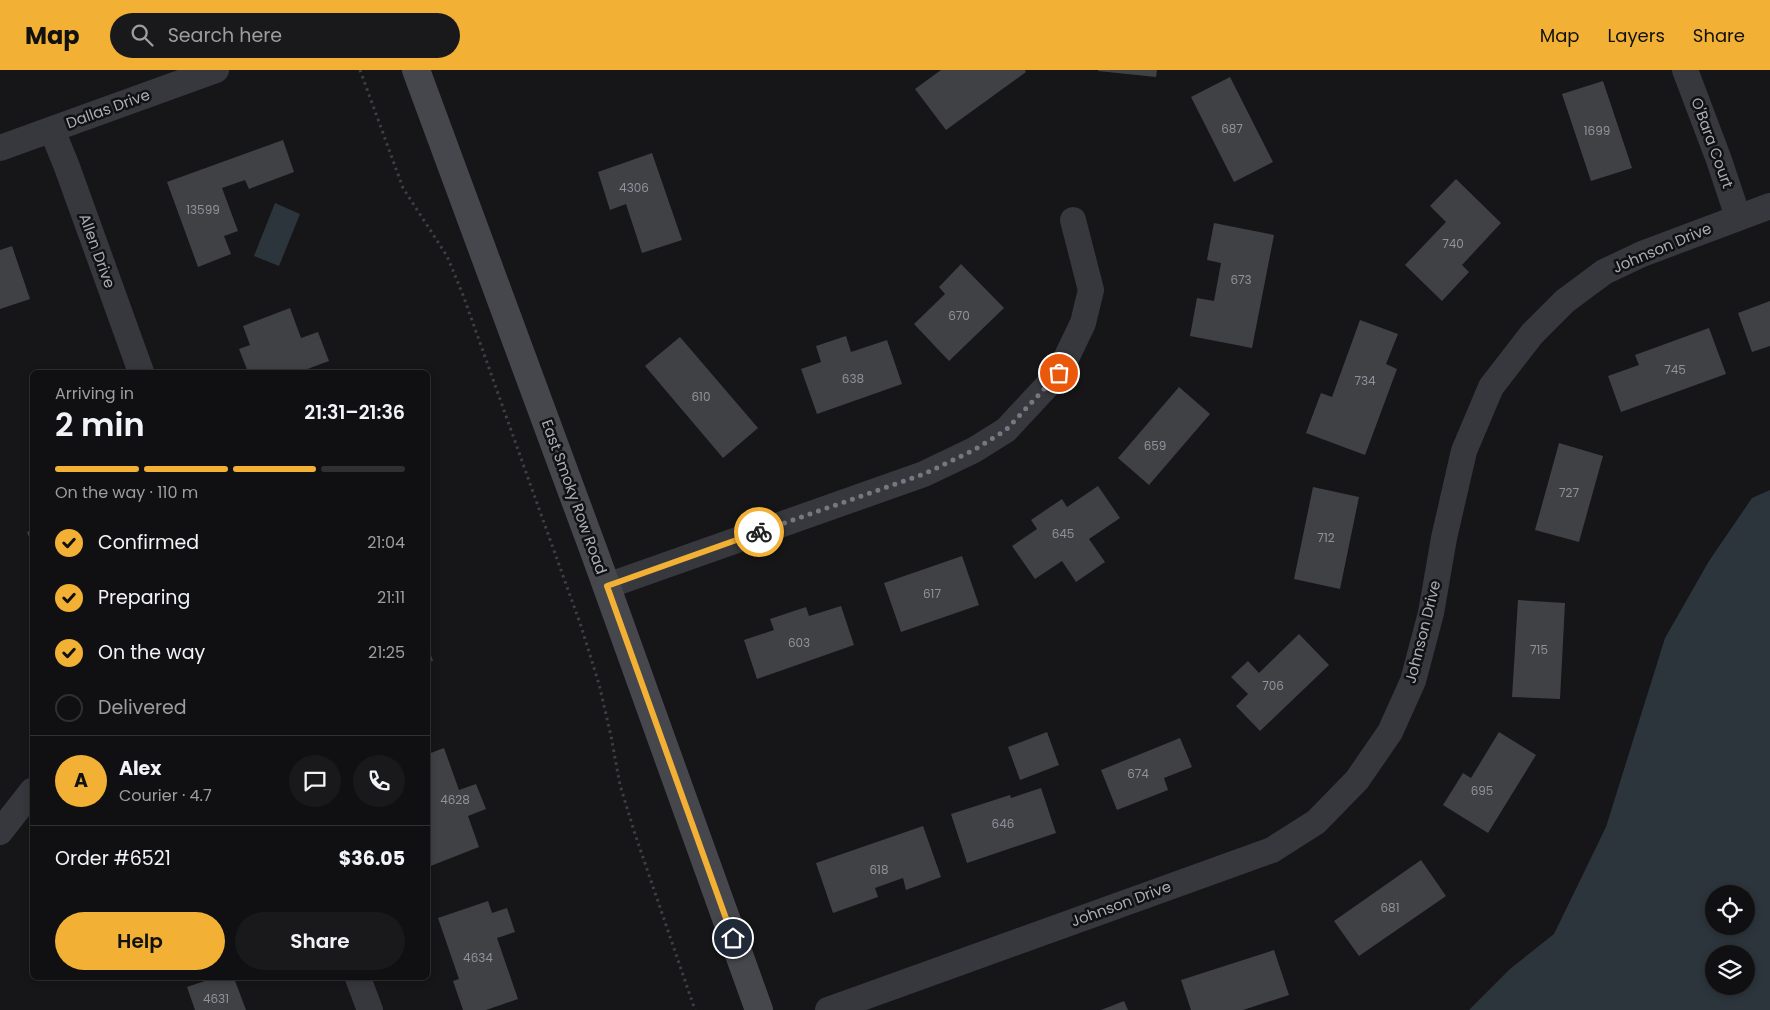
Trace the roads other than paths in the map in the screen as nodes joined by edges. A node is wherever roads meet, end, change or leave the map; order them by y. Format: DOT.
graph roads {
  1 [pos="216,70"];
  2 [pos="416,70"];
  3 [pos="1685,70"];
  4 [pos="52,130"];
  5 [pos="0,148"];
  6 [pos="1770,206"];
  7 [pos="1738,217"];
  8 [pos="1073,220"];
  9 [pos="140,370"];
  10 [pos="607,586"];
  11 [pos="30,794"];
  12 [pos="0,832"];
  13 [pos="359,980"];
  14 [pos="370,1010"];
  15 [pos="759,1010"];
  16 [pos="828,1010"];
  1 -- 4 [label="street, Dallas Drive"];
  2 -- 10 [label="street, East Smoky Row Road"];
  3 -- 7 [label="street, O'Bara Court"];
  4 -- 5 [label="street, Dallas Drive"];
  4 -- 9 [label="street, Allen Drive"];
  6 -- 7 [label="street, Johnson Drive"];
  7 -- 16 [label="street, Johnson Drive"];
  8 -- 10 [label="street"];
  10 -- 15 [label="street, East Smoky Row Road"];
  11 -- 12 [label="street"];
  13 -- 14 [label="street"];
}
